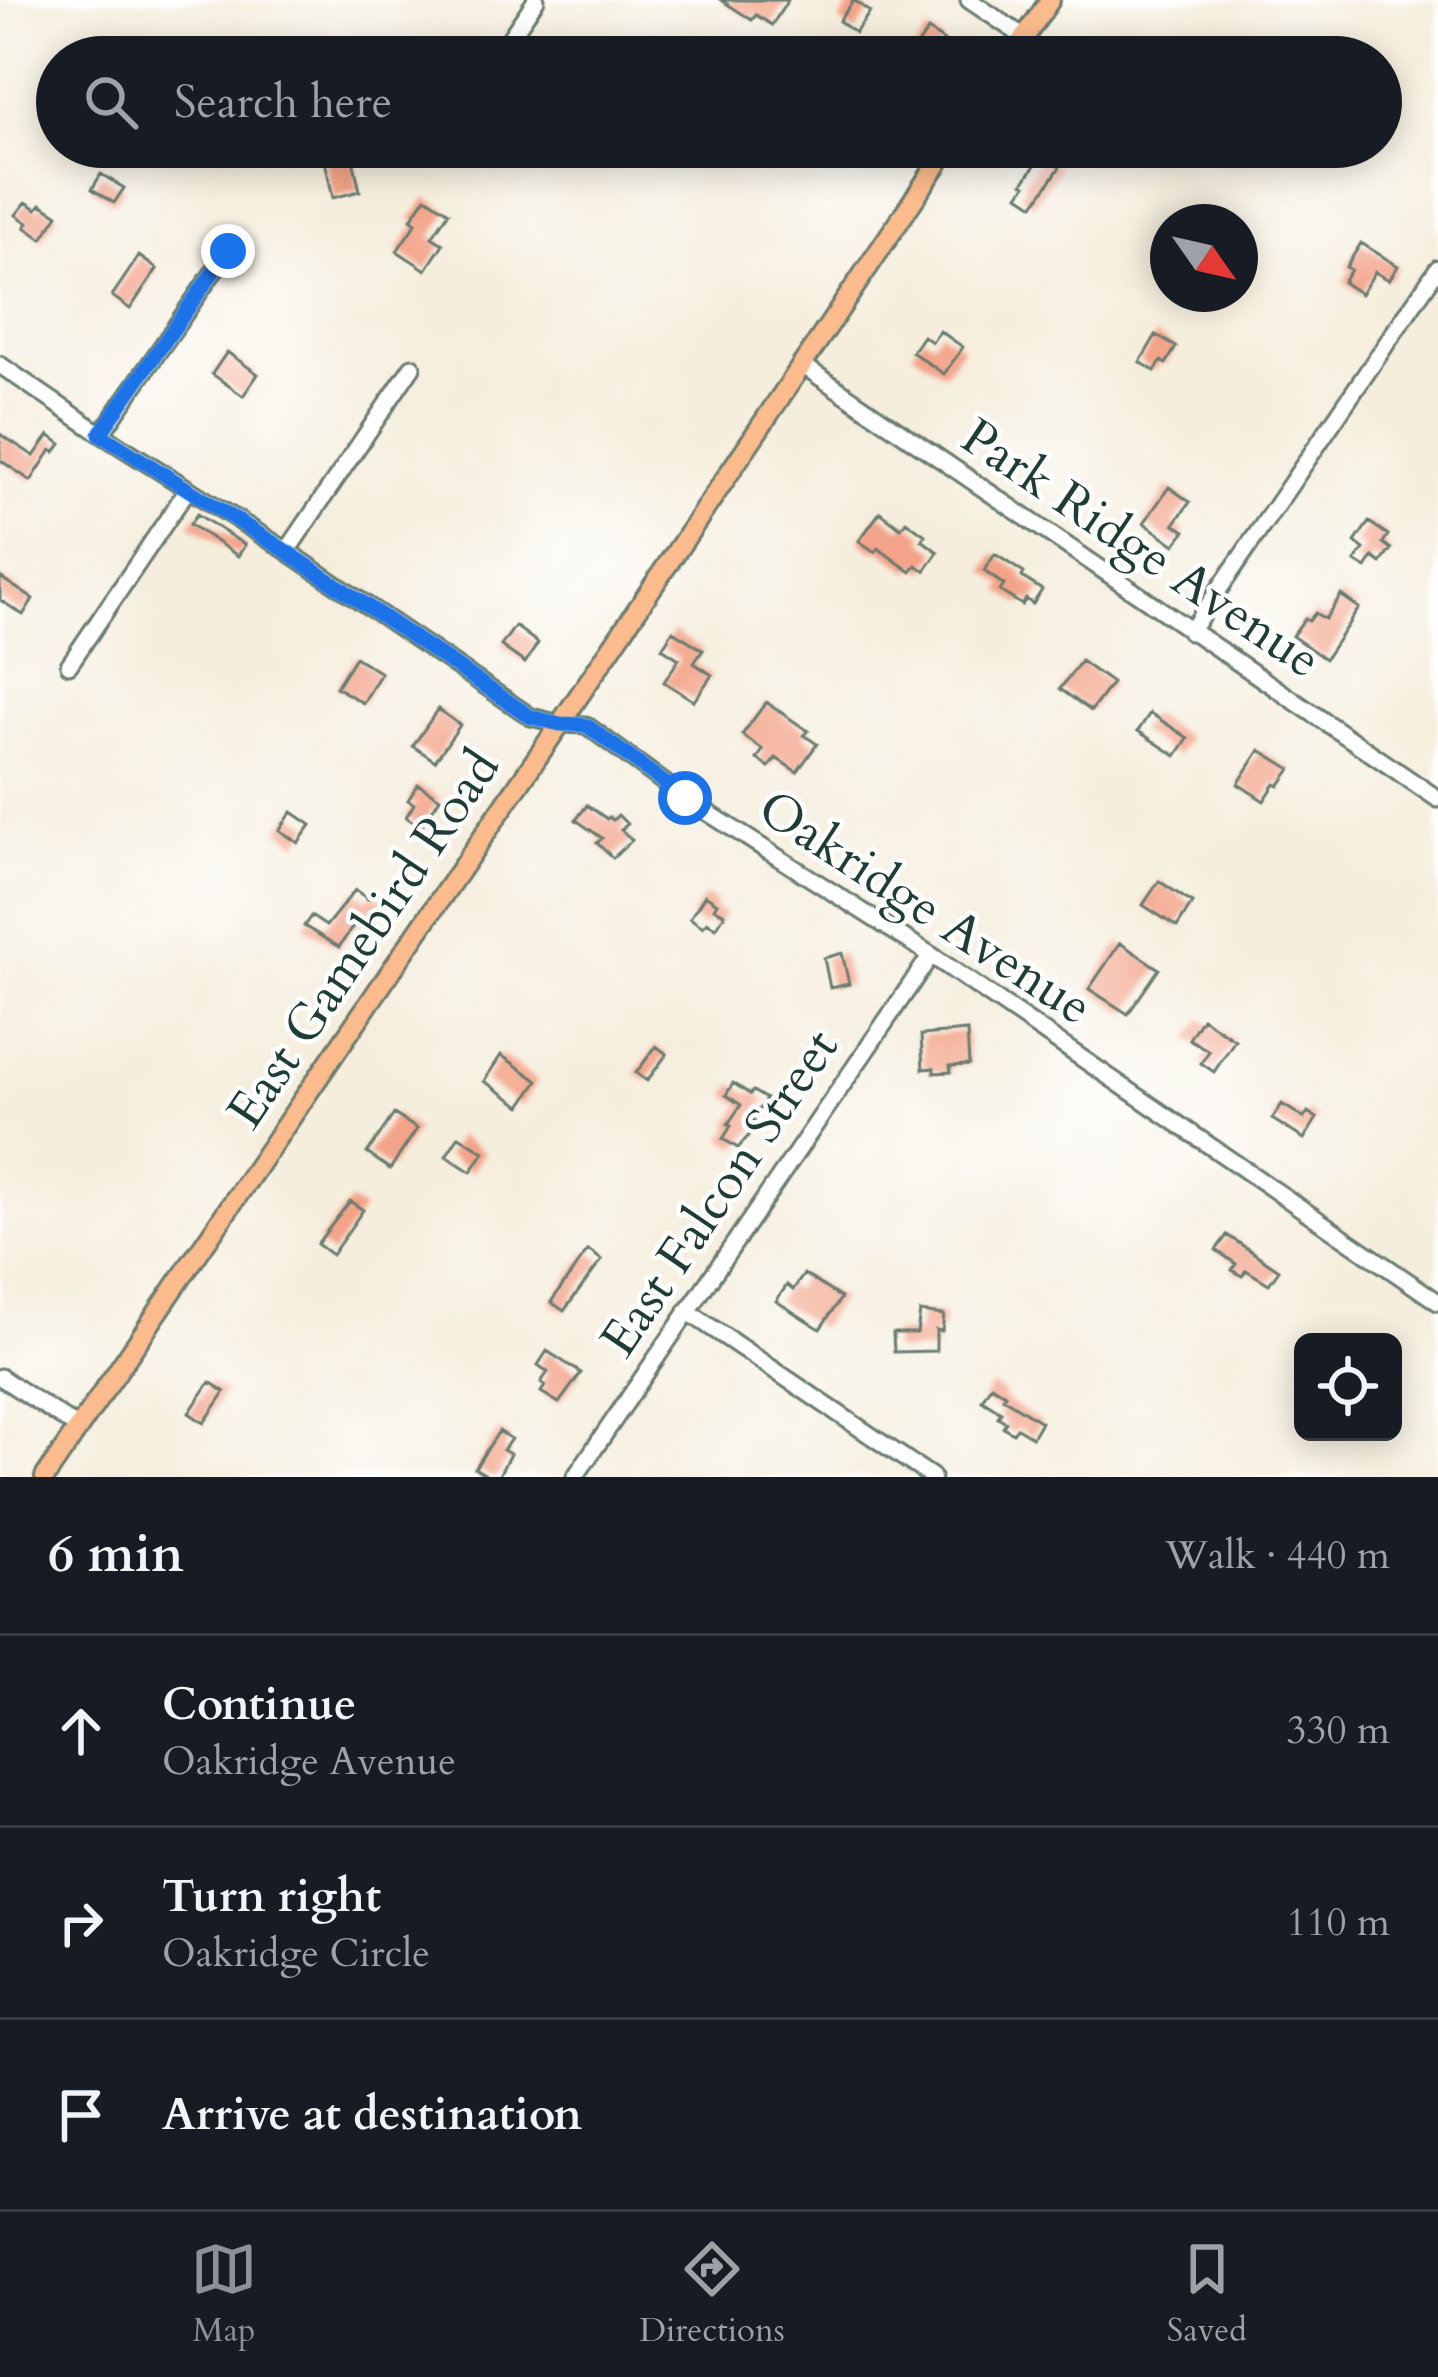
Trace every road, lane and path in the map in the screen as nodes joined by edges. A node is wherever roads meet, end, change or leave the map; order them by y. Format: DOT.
graph roads {
  1 [pos="536,0"];
  2 [pos="969,0"];
  3 [pos="1050,0"];
  4 [pos="511,36"];
  5 [pos="1023,36"];
  6 [pos="1025,36"];
  7 [pos="935,168"];
  8 [pos="228,251"];
  9 [pos="1436,275"];
  10 [pos="800,364"];
  11 [pos="0,365"];
  12 [pos="412,367"];
  13 [pos="100,434"];
  14 [pos="188,489"];
  15 [pos="286,551"];
  16 [pos="1190,632"];
  17 [pos="69,665"];
  18 [pos="560,724"];
  19 [pos="1438,799"];
  20 [pos="931,955"];
  21 [pos="1438,1301"];
  22 [pos="687,1311"];
  23 [pos="0,1377"];
  24 [pos="78,1428"];
  25 [pos="45,1477"];
  26 [pos="574,1477"];
  27 [pos="932,1477"];
  1 -- 4 [label="street"];
  2 -- 5 [label="street"];
  3 -- 6 [label="main road"];
  7 -- 10 [label="main road, East Gamebird Road"];
  8 -- 13 [label="street"];
  9 -- 16 [label="street"];
  10 -- 16 [label="street, Park Ridge Avenue"];
  10 -- 18 [label="main road, East Gamebird Road"];
  11 -- 13 [label="street, Oakridge Avenue"];
  12 -- 15 [label="street"];
  13 -- 14 [label="street, Oakridge Avenue"];
  14 -- 15 [label="street, Oakridge Avenue"];
  14 -- 17 [label="street"];
  15 -- 18 [label="street, Oakridge Avenue"];
  16 -- 19 [label="street, Park Ridge Avenue"];
  18 -- 20 [label="street, Oakridge Avenue"];
  18 -- 24 [label="main road, East Gamebird Road"];
  20 -- 21 [label="street, Oakridge Avenue"];
  20 -- 22 [label="street, East Falcon Street"];
  22 -- 26 [label="street, East Falcon Street"];
  22 -- 27 [label="street"];
  23 -- 24 [label="street"];
  24 -- 25 [label="main road, East Gamebird Road"];
}
